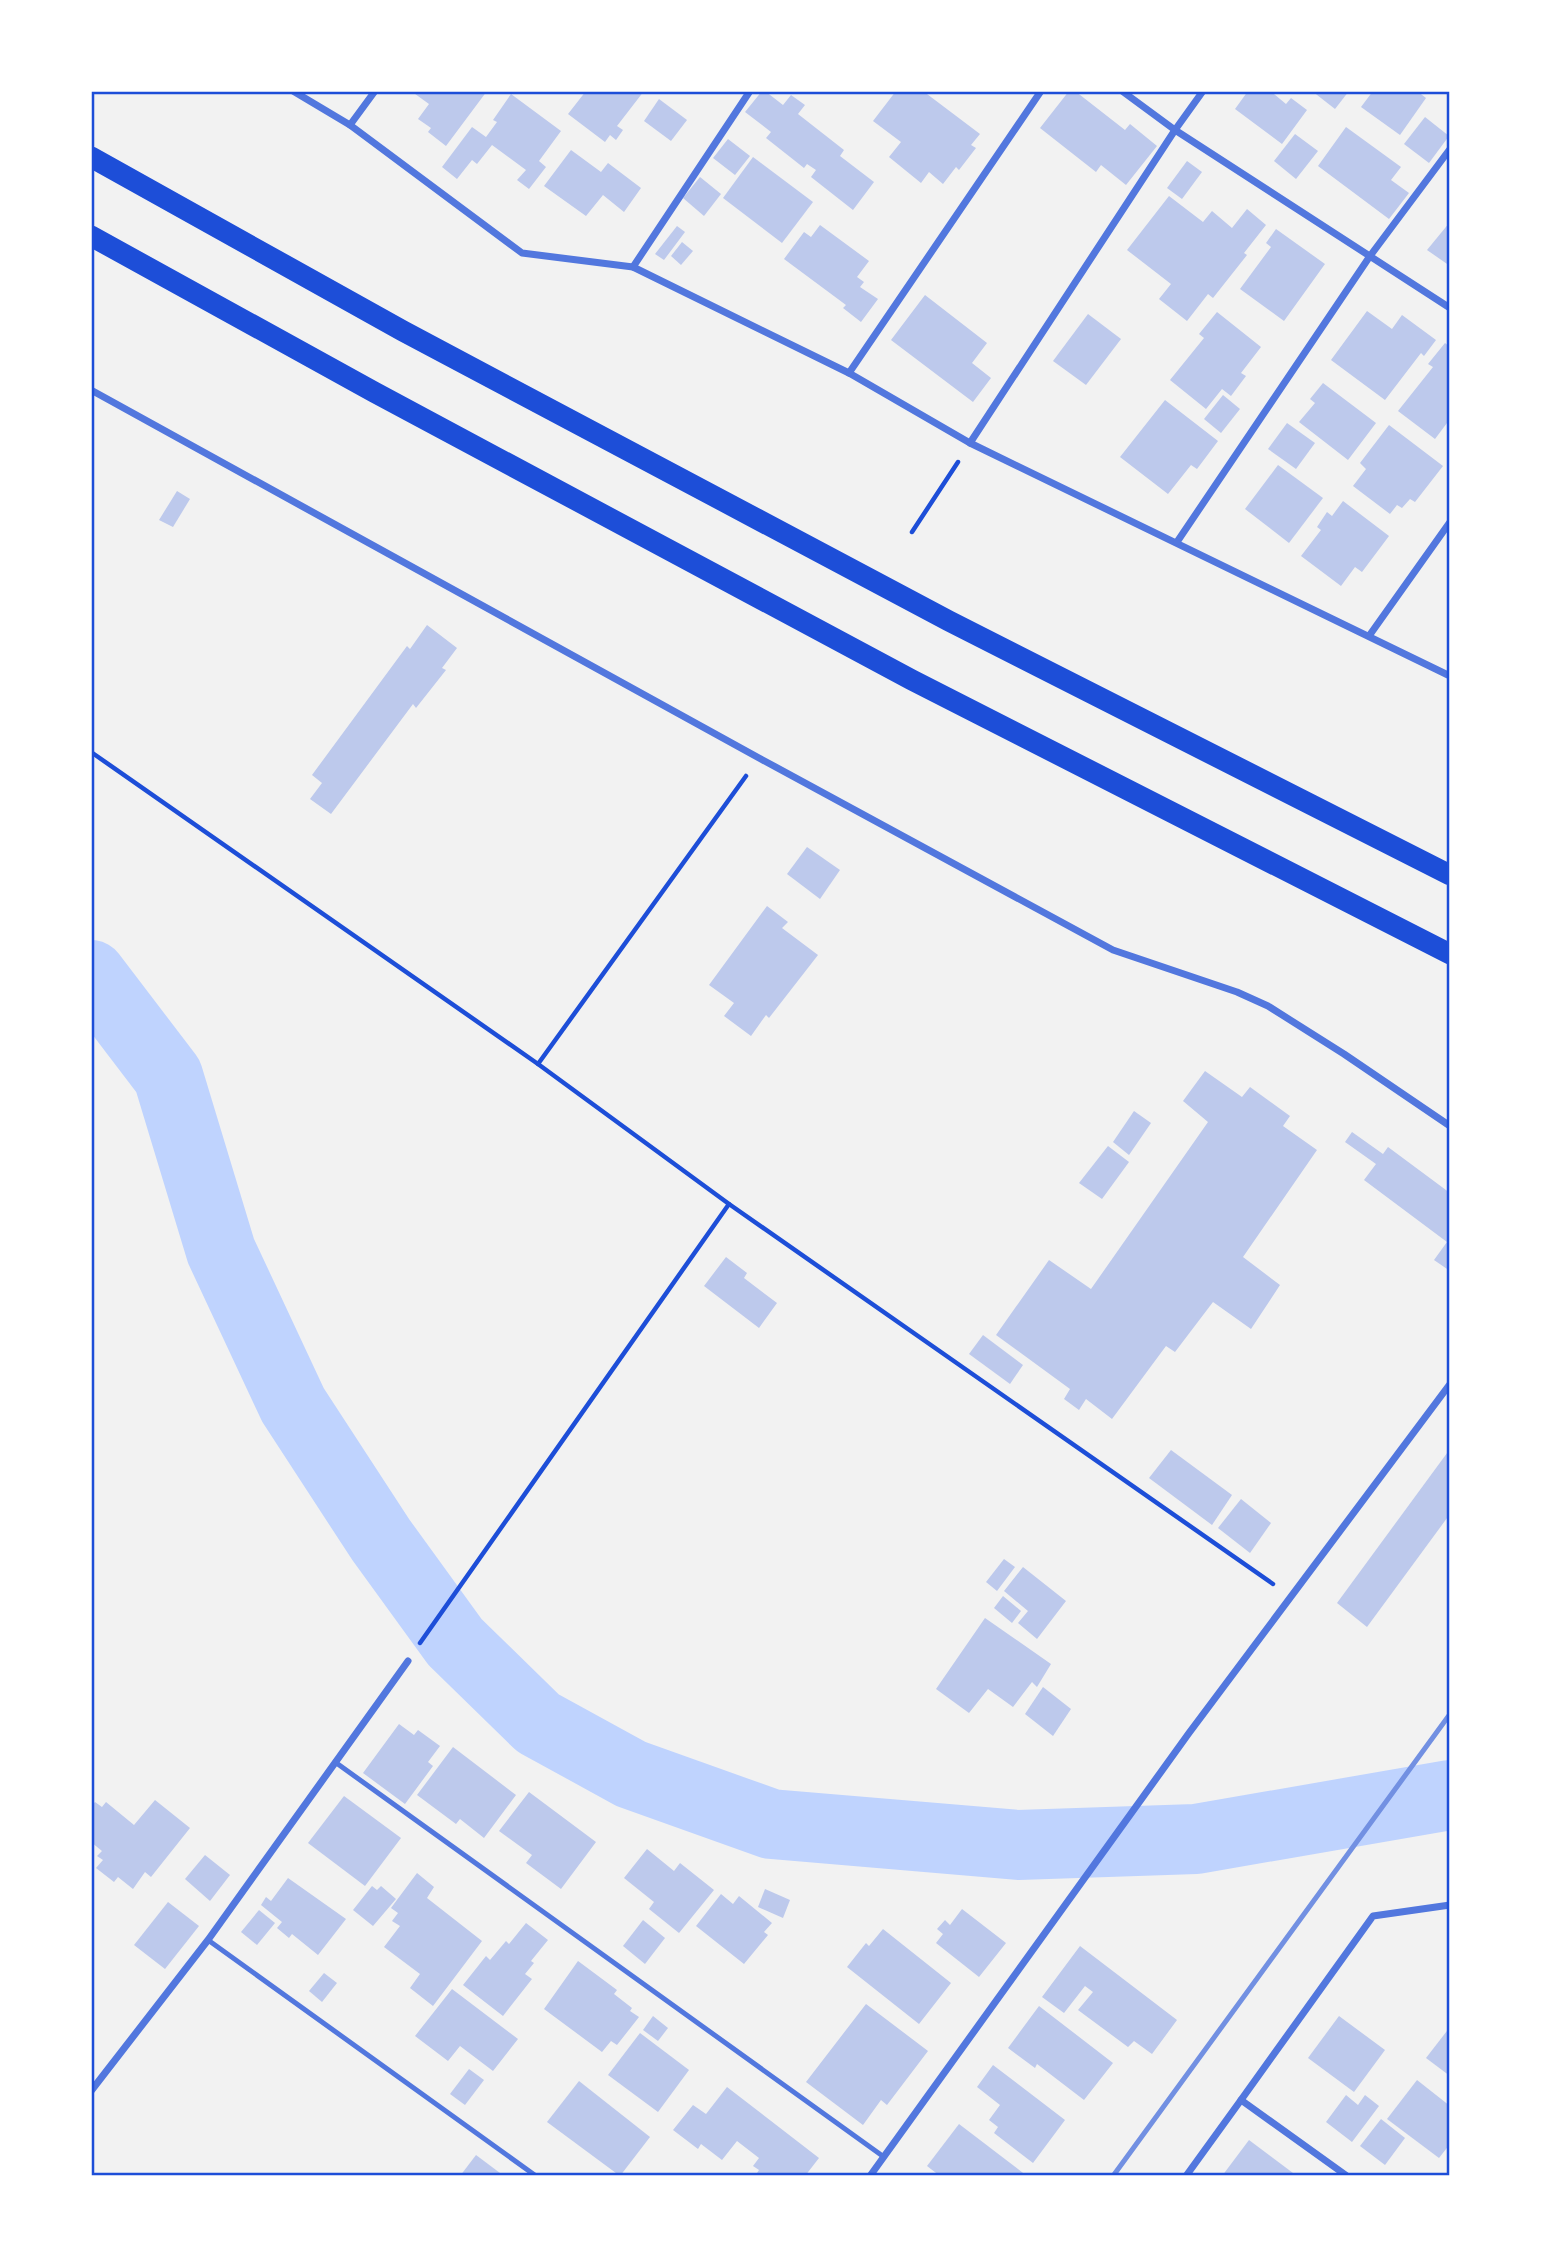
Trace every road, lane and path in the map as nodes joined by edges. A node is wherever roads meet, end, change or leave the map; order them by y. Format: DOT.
graph roads {
  1 [pos="293,91"];
  2 [pos="374,91"];
  3 [pos="750,91"];
  4 [pos="1041,91"];
  5 [pos="1122,91"];
  6 [pos="1203,91"];
  7 [pos="350,125"];
  8 [pos="1175,130"];
  9 [pos="1450,149"];
  10 [pos="91,157"];
  11 [pos="91,236"];
  12 [pos="1370,256"];
  13 [pos="633,267"];
  14 [pos="1450,308"];
  15 [pos="849,373"];
  16 [pos="91,390"];
  17 [pos="970,443"];
  18 [pos="1450,522"];
  19 [pos="912,532"];
  20 [pos="1177,542"];
  21 [pos="1369,636"];
  22 [pos="1450,676"];
  23 [pos="91,752"];
  24 [pos="759,758"];
  25 [pos="1450,875"];
  26 [pos="1450,954"];
  27 [pos="538,1063"];
  28 [pos="1450,1126"];
  29 [pos="729,1204"];
  30 [pos="1450,1384"];
  31 [pos="1291,1597"];
  32 [pos="408,1661"];
  33 [pos="335,1762"];
  34 [pos="1450,1905"];
  35 [pos="208,1940"];
  36 [pos="91,2091"];
  37 [pos="1241,2100"];
  38 [pos="884,2157"];
  39 [pos="536,2176"];
  40 [pos="870,2176"];
  41 [pos="1186,2176"];
  42 [pos="1348,2176"];
  1 -- 7 [label="street"];
  2 -- 7 [label="street"];
  3 -- 13 [label="street"];
  4 -- 15 [label="street"];
  5 -- 8 [label="street"];
  6 -- 8 [label="street"];
  7 -- 13 [label="street"];
  8 -- 12 [label="street"];
  8 -- 17 [label="street"];
  9 -- 12 [label="street"];
  10 -- 25 [label="highway"];
  11 -- 26 [label="highway"];
  12 -- 14 [label="street"];
  12 -- 20 [label="street"];
  13 -- 15 [label="street"];
  15 -- 17 [label="street"];
  16 -- 24 [label="street"];
  17 -- 19 [label="path"];
  17 -- 20 [label="street"];
  18 -- 21 [label="street"];
  20 -- 21 [label="street"];
  21 -- 22 [label="street"];
  23 -- 27 [label="path"];
  24 -- 27 [label="path"];
  24 -- 28 [label="street"];
  27 -- 29 [label="path"];
  29 -- 31 [label="path"];
  29 -- 32 [label="path"];
  30 -- 31 [label="street"];
  31 -- 38 [label="street"];
  32 -- 33 [label="street"];
  33 -- 35 [label="street"];
  33 -- 38 [label="lane"];
  34 -- 37 [label="street"];
  35 -- 36 [label="street"];
  35 -- 39 [label="lane"];
  37 -- 41 [label="street"];
  37 -- 42 [label="street"];
  38 -- 40 [label="street"];
}
